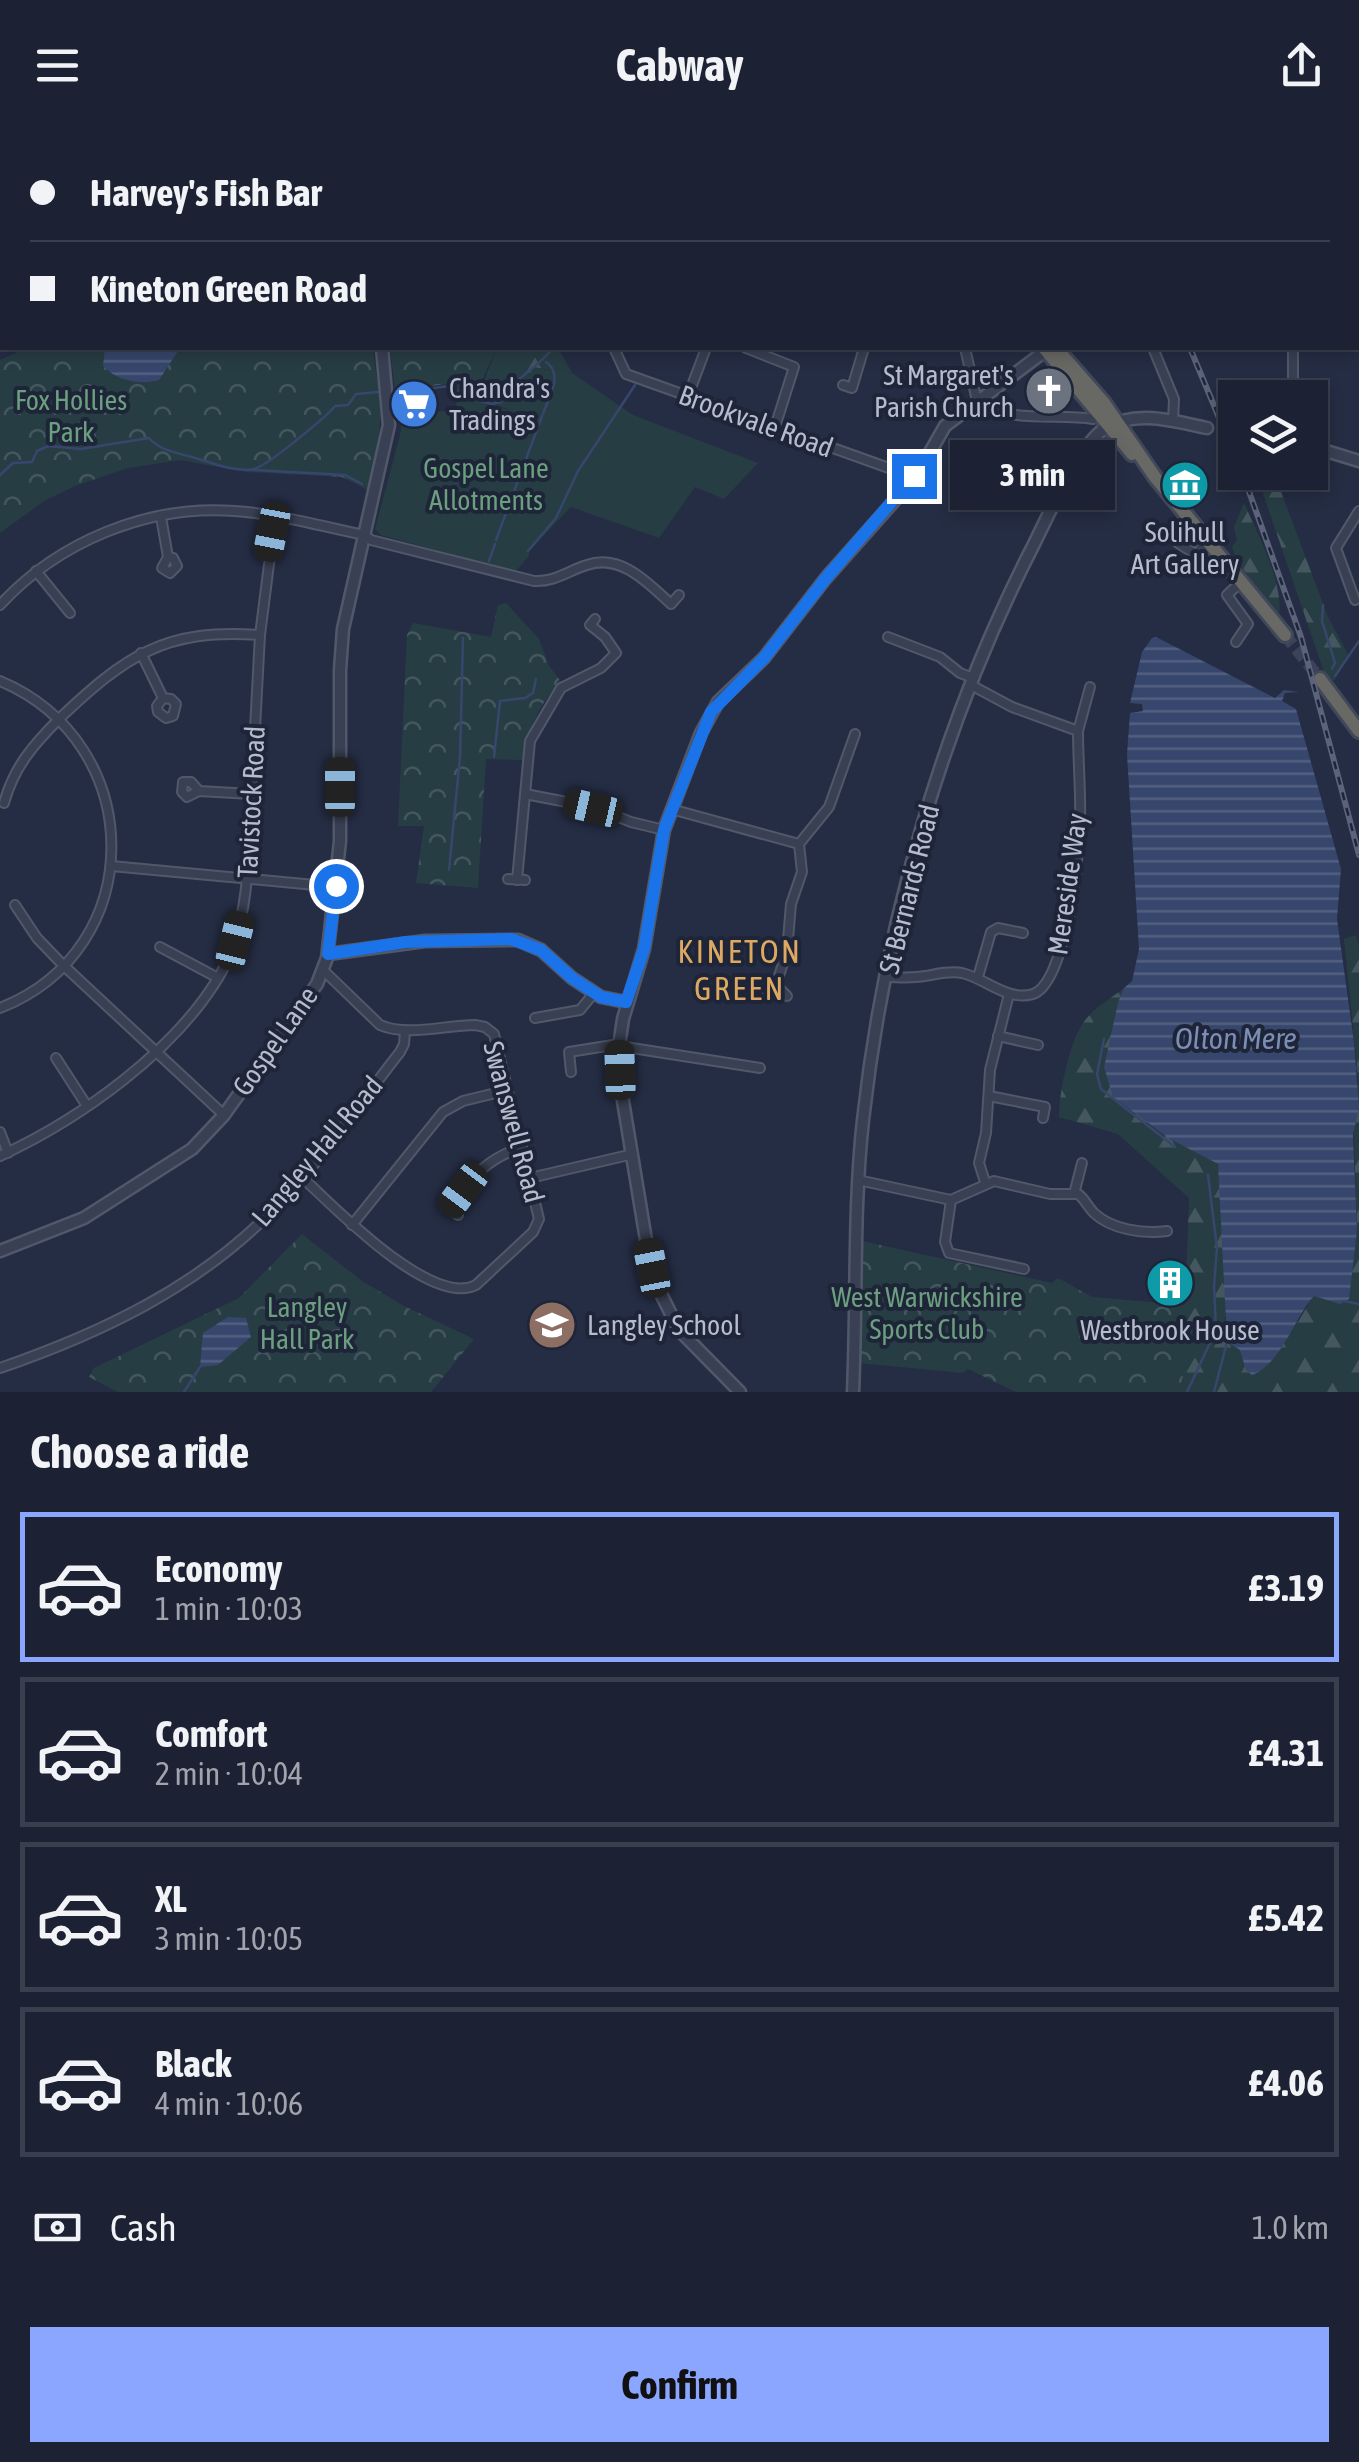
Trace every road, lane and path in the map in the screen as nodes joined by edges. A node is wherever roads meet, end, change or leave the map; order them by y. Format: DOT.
graph roads {
  1 [pos="382,350"];
  2 [pos="615,350"];
  3 [pos="705,350"];
  4 [pos="751,350"];
  5 [pos="863,350"];
  6 [pos="966,350"];
  7 [pos="1046,350"];
  8 [pos="1051,350"];
  9 [pos="1154,350"];
  10 [pos="1293,350"];
  11 [pos="1293,380"];
  12 [pos="843,386"];
  13 [pos="688,396"];
  14 [pos="977,401"];
  15 [pos="1094,419"];
  16 [pos="1174,421"];
  17 [pos="1113,424"];
  18 [pos="775,427"];
  19 [pos="1218,431"];
  20 [pos="1328,452"];
  21 [pos="1359,461"];
  22 [pos="914,476"];
  23 [pos="1359,511"];
  24 [pos="275,516"];
  25 [pos="161,517"];
  26 [pos="1180,533"];
  27 [pos="1326,534"];
  28 [pos="364,535"];
  29 [pos="1340,541"];
  30 [pos="1210,542"];
  31 [pos="168,557"];
  32 [pos="36,571"];
  33 [pos="1242,581"];
  34 [pos="680,595"];
  35 [pos="1355,600"];
  36 [pos="0,605"];
  37 [pos="70,613"];
  38 [pos="595,619"];
  39 [pos="260,635"];
  40 [pos="1286,635"];
  41 [pos="1236,642"];
  42 [pos="893,651"];
  43 [pos="141,653"];
  44 [pos="1320,679"];
  45 [pos="0,681"];
  46 [pos="972,682"];
  47 [pos="1090,687"];
  48 [pos="163,698"];
  49 [pos="59,720"];
  50 [pos="1078,731"];
  51 [pos="1359,731"];
  52 [pos="855,734"];
  53 [pos="199,791"];
  54 [pos="252,794"];
  55 [pos="525,794"];
  56 [pos="4,802"];
  57 [pos="671,809"];
  58 [pos="664,830"];
  59 [pos="799,844"];
  60 [pos="111,866"];
  61 [pos="247,878"];
  62 [pos="517,879"];
  63 [pos="336,886"];
  64 [pos="15,905"];
  65 [pos="1018,929"];
  66 [pos="160,946"];
  67 [pos="328,954"];
  68 [pos="64,965"];
  69 [pos="322,969"];
  70 [pos="886,977"];
  71 [pos="978,977"];
  72 [pos="218,978"];
  73 [pos="776,985"];
  74 [pos="594,993"];
  75 [pos="768,994"];
  76 [pos="1008,994"];
  77 [pos="786,996"];
  78 [pos="626,1002"];
  79 [pos="0,1008"];
  80 [pos="534,1018"];
  81 [pos="405,1031"];
  82 [pos="998,1036"];
  83 [pos="619,1045"];
  84 [pos="1038,1045"];
  85 [pos="157,1052"];
  86 [pos="56,1058"];
  87 [pos="760,1068"];
  88 [pos="571,1072"];
  89 [pos="508,1090"];
  90 [pos="989,1096"];
  91 [pos="86,1106"];
  92 [pos="224,1115"];
  93 [pos="1043,1118"];
  94 [pos="0,1132"];
  95 [pos="522,1148"];
  96 [pos="4,1154"];
  97 [pos="633,1154"];
  98 [pos="1082,1163"];
  99 [pos="302,1177"];
  100 [pos="530,1178"];
  101 [pos="858,1180"];
  102 [pos="985,1182"];
  103 [pos="1074,1194"];
  104 [pos="951,1200"];
  105 [pos="458,1214"];
  106 [pos="352,1224"];
  107 [pos="1168,1230"];
  108 [pos="0,1251"];
  109 [pos="1024,1269"];
  110 [pos="0,1368"];
  111 [pos="740,1392"];
  112 [pos="853,1392"];
  1 -- 28 [label="street, Gospel Lane"];
  2 -- 13 [label="street, Brookvale Road"];
  3 -- 13 [label="street"];
  4 -- 18 [label="street"];
  5 -- 12 [label="street"];
  6 -- 14 [label="street"];
  7 -- 14 [label="street"];
  8 -- 17 [label="highway"];
  9 -- 16 [label="street"];
  10 -- 11 [label="street"];
  13 -- 18 [label="street, Brookvale Road"];
  14 -- 15 [label="street"];
  14 -- 22 [label="street"];
  16 -- 17 [label="street"];
  16 -- 19 [label="street"];
  17 -- 30 [label="highway"];
  17 -- 46 [label="street, St Bernards Road"];
  18 -- 22 [label="street, Brookvale Road"];
  20 -- 21 [label="street"];
  22 -- 57 [label="street"];
  23 -- 29 [label="street"];
  24 -- 25 [label="street"];
  24 -- 28 [label="street"];
  24 -- 39 [label="street, Tavistock Road"];
  25 -- 31 [label="street"];
  25 -- 32 [label="street"];
  26 -- 30 [label="street"];
  27 -- 29 [label="street"];
  28 -- 34 [label="street"];
  28 -- 63 [label="street, Gospel Lane"];
  29 -- 35 [label="street"];
  30 -- 33 [label="highway"];
  32 -- 36 [label="street"];
  32 -- 37 [label="street"];
  33 -- 40 [label="highway"];
  33 -- 41 [label="street"];
  38 -- 55 [label="street"];
  39 -- 43 [label="street"];
  39 -- 54 [label="street, Tavistock Road"];
  42 -- 46 [label="street"];
  43 -- 48 [label="street"];
  43 -- 49 [label="street"];
  44 -- 51 [label="highway"];
  45 -- 49 [label="street"];
  46 -- 50 [label="street"];
  46 -- 70 [label="street, St Bernards Road"];
  47 -- 50 [label="street, Mereside Way"];
  49 -- 56 [label="street"];
  49 -- 60 [label="street"];
  50 -- 76 [label="street, Mereside Way"];
  52 -- 59 [label="street"];
  53 -- 54 [label="street"];
  54 -- 61 [label="street, Tavistock Road"];
  55 -- 58 [label="street"];
  55 -- 62 [label="street"];
  57 -- 58 [label="street"];
  57 -- 59 [label="street"];
  58 -- 78 [label="street"];
  59 -- 73 [label="street"];
  60 -- 61 [label="street"];
  60 -- 68 [label="street"];
  61 -- 63 [label="street"];
  61 -- 72 [label="street, Tavistock Road"];
  63 -- 67 [label="street, Gospel Lane"];
  64 -- 68 [label="street"];
  65 -- 71 [label="street"];
  66 -- 72 [label="street"];
  67 -- 69 [label="street, Gospel Lane"];
  67 -- 74 [label="street"];
  68 -- 79 [label="street"];
  68 -- 85 [label="street"];
  69 -- 81 [label="street"];
  69 -- 92 [label="street, Gospel Lane"];
  70 -- 71 [label="street"];
  70 -- 101 [label="street, St Bernards Road"];
  71 -- 76 [label="street"];
  72 -- 85 [label="street, Tavistock Road"];
  73 -- 75 [label="street"];
  73 -- 77 [label="street"];
  74 -- 78 [label="street"];
  74 -- 80 [label="street"];
  76 -- 82 [label="street"];
  78 -- 83 [label="street"];
  81 -- 89 [label="street, Swanswell Road"];
  81 -- 99 [label="street, Langley Hall Road"];
  82 -- 84 [label="street"];
  82 -- 90 [label="street"];
  83 -- 87 [label="street"];
  83 -- 88 [label="street"];
  83 -- 97 [label="street"];
  85 -- 91 [label="street, Tavistock Road"];
  85 -- 92 [label="street"];
  86 -- 91 [label="street"];
  89 -- 95 [label="street, Swanswell Road"];
  89 -- 106 [label="street"];
  90 -- 93 [label="street"];
  90 -- 102 [label="street"];
  91 -- 96 [label="street, Tavistock Road"];
  92 -- 108 [label="street, Gospel Lane"];
  94 -- 96 [label="street"];
  95 -- 100 [label="street, Swanswell Road"];
  95 -- 105 [label="street"];
  97 -- 100 [label="street"];
  97 -- 111 [label="street"];
  98 -- 103 [label="street"];
  99 -- 106 [label="street, Swanswell Road"];
  99 -- 110 [label="street, Langley Hall Road"];
  100 -- 106 [label="street, Swanswell Road"];
  101 -- 104 [label="street"];
  101 -- 112 [label="street, St Bernards Road"];
  102 -- 103 [label="street"];
  102 -- 104 [label="street"];
  103 -- 107 [label="street"];
  104 -- 109 [label="street"];
}
